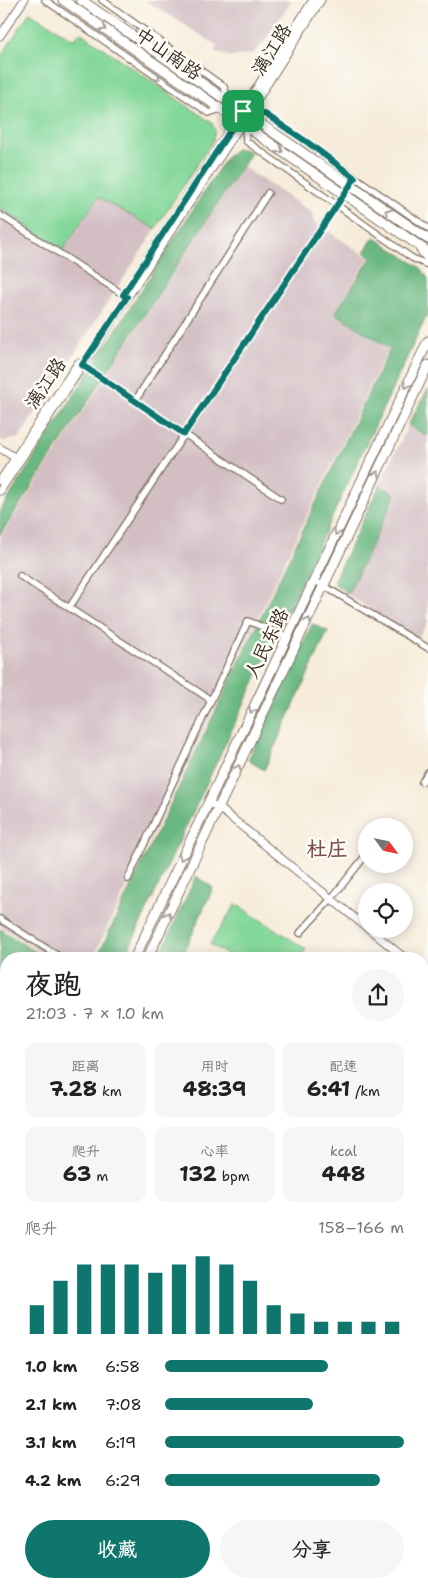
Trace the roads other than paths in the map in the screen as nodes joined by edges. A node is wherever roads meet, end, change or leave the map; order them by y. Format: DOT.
graph roads {
  1 [pos="24,0"];
  2 [pos="45,0"];
  3 [pos="63,0"];
  4 [pos="81,0"];
  5 [pos="102,0"];
  6 [pos="313,0"];
  7 [pos="321,0"];
  8 [pos="0,36"];
  9 [pos="229,101"];
  10 [pos="221,109"];
  11 [pos="247,114"];
  12 [pos="241,123"];
  13 [pos="352,182"];
  14 [pos="268,193"];
  15 [pos="344,194"];
  16 [pos="336,206"];
  17 [pos="0,215"];
  18 [pos="428,228"];
  19 [pos="424,234"];
  20 [pos="428,239"];
  21 [pos="413,242"];
  22 [pos="428,252"];
  23 [pos="428,259"];
  24 [pos="428,265"];
  25 [pos="125,296"];
  26 [pos="428,341"];
  27 [pos="82,365"];
  28 [pos="428,365"];
  29 [pos="135,401"];
  30 [pos="184,434"];
  31 [pos="0,448"];
  32 [pos="17,459"];
  33 [pos="0,481"];
  34 [pos="0,491"];
  35 [pos="281,499"];
  36 [pos="20,576"];
  37 [pos="314,580"];
  38 [pos="324,586"];
  39 [pos="69,608"];
  40 [pos="287,638"];
  41 [pos="428,648"];
  42 [pos="211,700"];
  43 [pos="428,772"];
  44 [pos="422,782"];
  45 [pos="208,802"];
  46 [pos="219,808"];
  47 [pos="358,865"];
  48 [pos="128,879"];
  49 [pos="331,899"];
  50 [pos="0,919"];
  51 [pos="358,921"];
  52 [pos="300,933"];
  53 [pos="380,938"];
  54 [pos="52,952"];
  55 [pos="137,952"];
  56 [pos="150,952"];
  57 [pos="397,952"];
  1 -- 8 [label="street"];
  2 -- 10 [label="street, one-way"];
  3 -- 10 [label="main road, 中山南路, one-way"];
  4 -- 9 [label="main road, 中山南路"];
  5 -- 9 [label="street"];
  6 -- 11 [label="street, 漓江路"];
  7 -- 11 [label="street, 漓江路"];
  9 -- 11 [label="main road, 中山南路"];
  10 -- 12 [label="main road, 中山南路"];
  11 -- 12 [label="street, 漓江路"];
  11 -- 13 [label="main road, 中山南路"];
  12 -- 15 [label="main road, 中山南路, one-way"];
  12 -- 16 [label="street"];
  12 -- 25 [label="street, 漓江路"];
  13 -- 15 [label="main road"];
  13 -- 18 [label="street"];
  19 -- 13 [label="main road, 中山南路, one-way"];
  14 -- 29 [label="street"];
  15 -- 16 [label="street"];
  15 -- 21 [label="main road, 中山南路"];
  16 -- 24 [label="street"];
  16 -- 30 [label="street"];
  17 -- 25 [label="street"];
  19 -- 20 [label="main road, 中山南路"];
  21 -- 22 [label="main road, 中山南路"];
  21 -- 23 [label="main road"];
  25 -- 27 [label="street, 漓江路"];
  25 -- 32 [label="street, 漓江路"];
  26 -- 37 [label="main road, 人民东路, one-way"];
  27 -- 29 [label="street"];
  27 -- 32 [label="street, 漓江路"];
  38 -- 28 [label="main road, 人民东路, one-way"];
  29 -- 30 [label="street"];
  30 -- 35 [label="street"];
  30 -- 39 [label="street"];
  31 -- 32 [label="street"];
  32 -- 33 [label="street, 漓江路"];
  32 -- 34 [label="street, 漓江路"];
  36 -- 39 [label="street"];
  37 -- 38 [label="street"];
  37 -- 40 [label="main road, 人民东路"];
  38 -- 41 [label="street"];
  46 -- 38 [label="main road, 人民东路, one-way"];
  39 -- 42 [label="street"];
  40 -- 42 [label="street"];
  40 -- 45 [label="main road, 人民东路, one-way"];
  42 -- 48 [label="street"];
  43 -- 44 [label="street"];
  45 -- 46 [label="street"];
  45 -- 55 [label="main road, 人民东路, one-way"];
  46 -- 49 [label="street"];
  56 -- 46 [label="main road, 人民东路, one-way"];
  47 -- 49 [label="street"];
  49 -- 51 [label="street"];
  49 -- 52 [label="street"];
  50 -- 54 [label="street"];
  53 -- 57 [label="street"];
}
